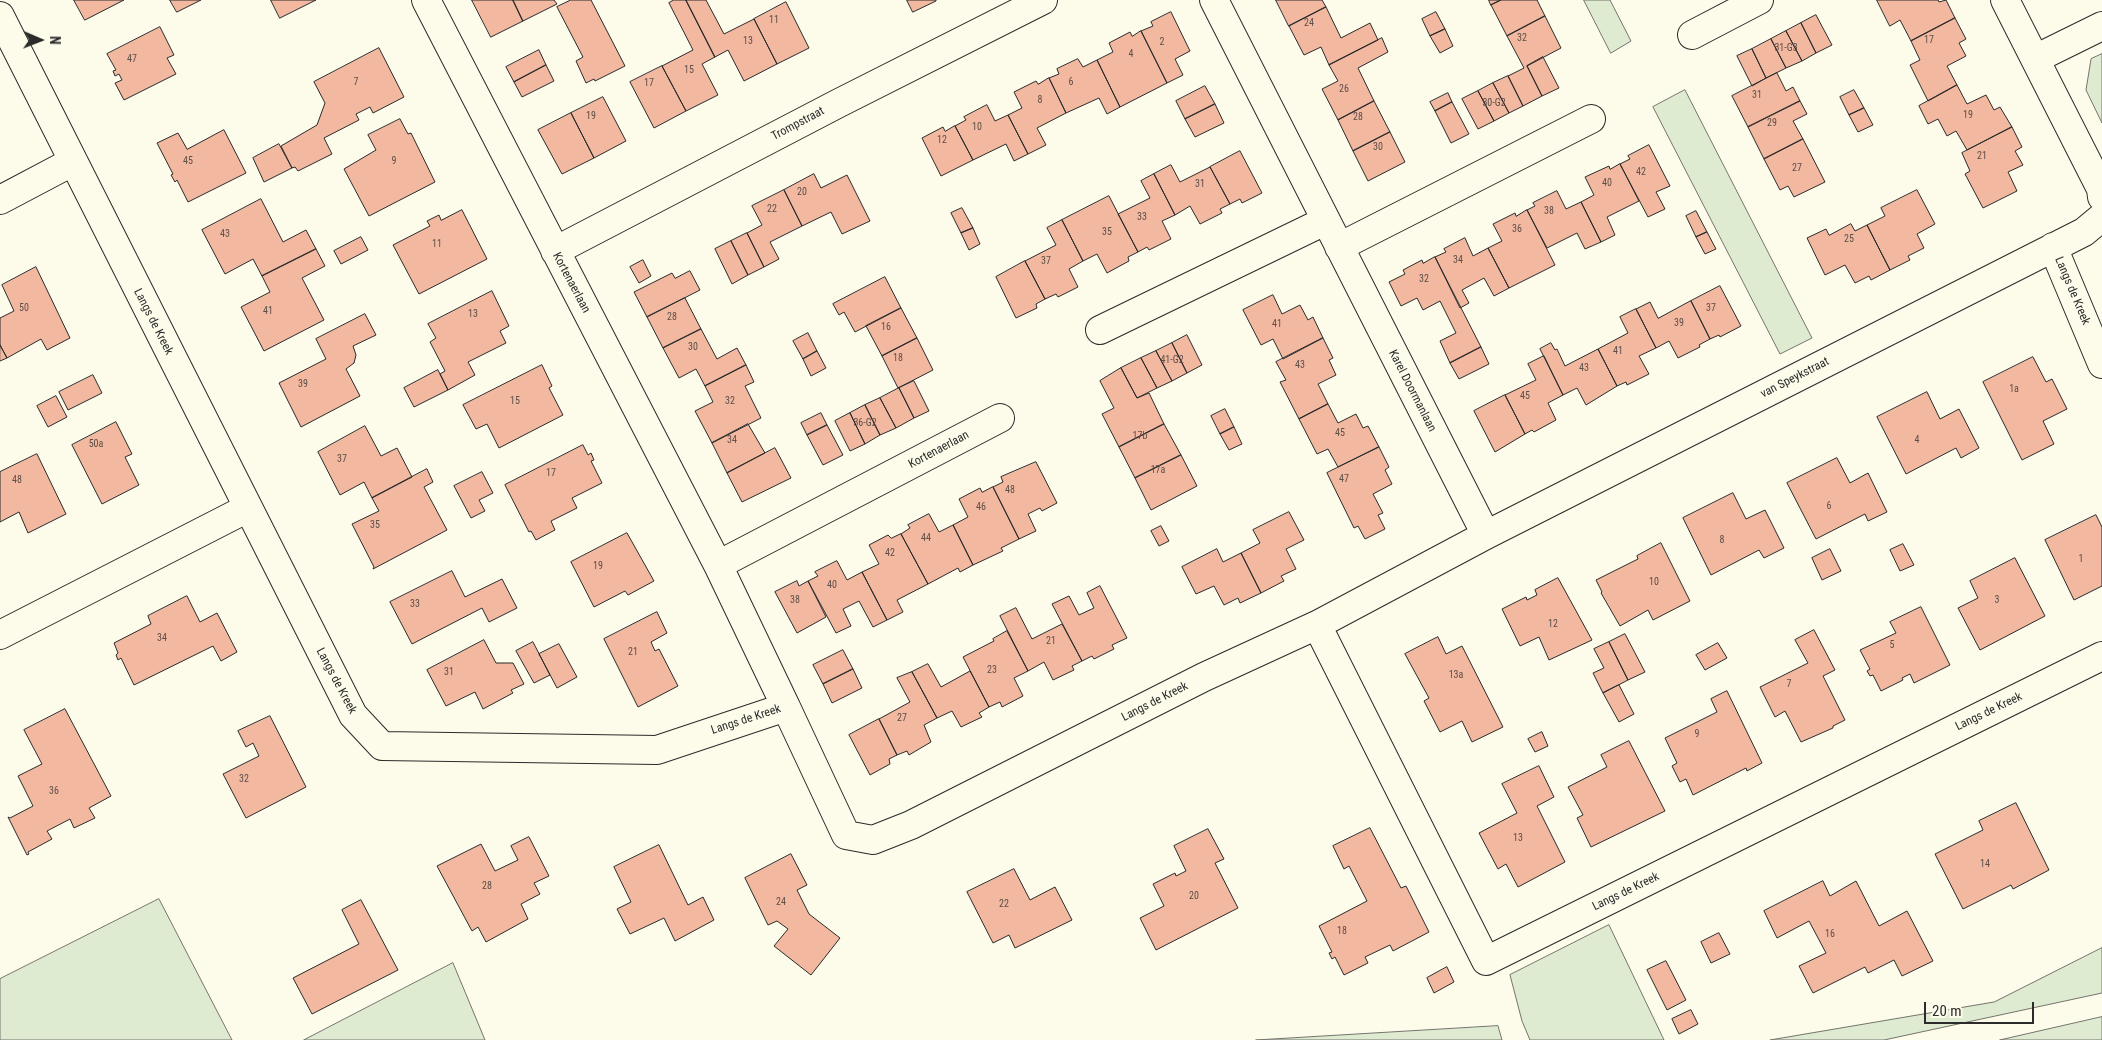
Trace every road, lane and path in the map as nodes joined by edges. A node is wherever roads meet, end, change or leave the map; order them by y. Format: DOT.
graph roads {
  1 [pos="426,0"];
  2 [pos="1043,0"];
  3 [pos="1214,0"];
  4 [pos="1760,0"];
  5 [pos="2005,0"];
  6 [pos="0,16"];
  7 [pos="2102,26"];
  8 [pos="1692,35"];
  9 [pos="2035,59"];
  10 [pos="1591,119"];
  11 [pos="72,162"];
  12 [pos="2102,197"];
  13 [pos="0,200"];
  14 [pos="2102,217"];
  15 [pos="1325,221"];
  16 [pos="1339,247"];
  17 [pos="2053,247"];
  18 [pos="555,251"];
  19 [pos="1100,330"];
  20 [pos="2102,364"];
  21 [pos="1000,418"];
  22 [pos="248,508"];
  23 [pos="1486,535"];
  24 [pos="718,565"];
  25 [pos="1317,625"];
  26 [pos="0,635"];
  27 [pos="2102,656"];
  28 [pos="786,706"];
  1 -- 18 [label="street, Kortenaerlaan"];
  2 -- 18 [label="street, Trompstraat"];
  3 -- 15 [label="street, Karel Doormanlaan"];
  4 -- 8 [label="street"];
  5 -- 9 [label="street"];
  6 -- 11 [label="street, Langs de Kreek"];
  7 -- 9 [label="street"];
  9 -- 12 [label="street"];
  10 -- 16 [label="street"];
  11 -- 13 [label="street"];
  11 -- 22 [label="street, Langs de Kreek"];
  14 -- 17 [label="street, van Speykstraat"];
  15 -- 16 [label="street, Karel Doormanlaan"];
  15 -- 19 [label="street"];
  16 -- 23 [label="street, Karel Doormanlaan"];
  17 -- 20 [label="street, Langs de Kreek"];
  17 -- 23 [label="street, van Speykstraat"];
  18 -- 24 [label="street, Kortenaerlaan"];
  21 -- 24 [label="street, Kortenaerlaan"];
  22 -- 26 [label="street"];
  22 -- 28 [label="street, Langs de Kreek"];
  23 -- 25 [label="street, Langs de Kreek"];
  24 -- 28 [label="street, Kortenaerlaan"];
  25 -- 27 [label="street, Langs de Kreek"];
  25 -- 28 [label="street, Langs de Kreek"];
}
